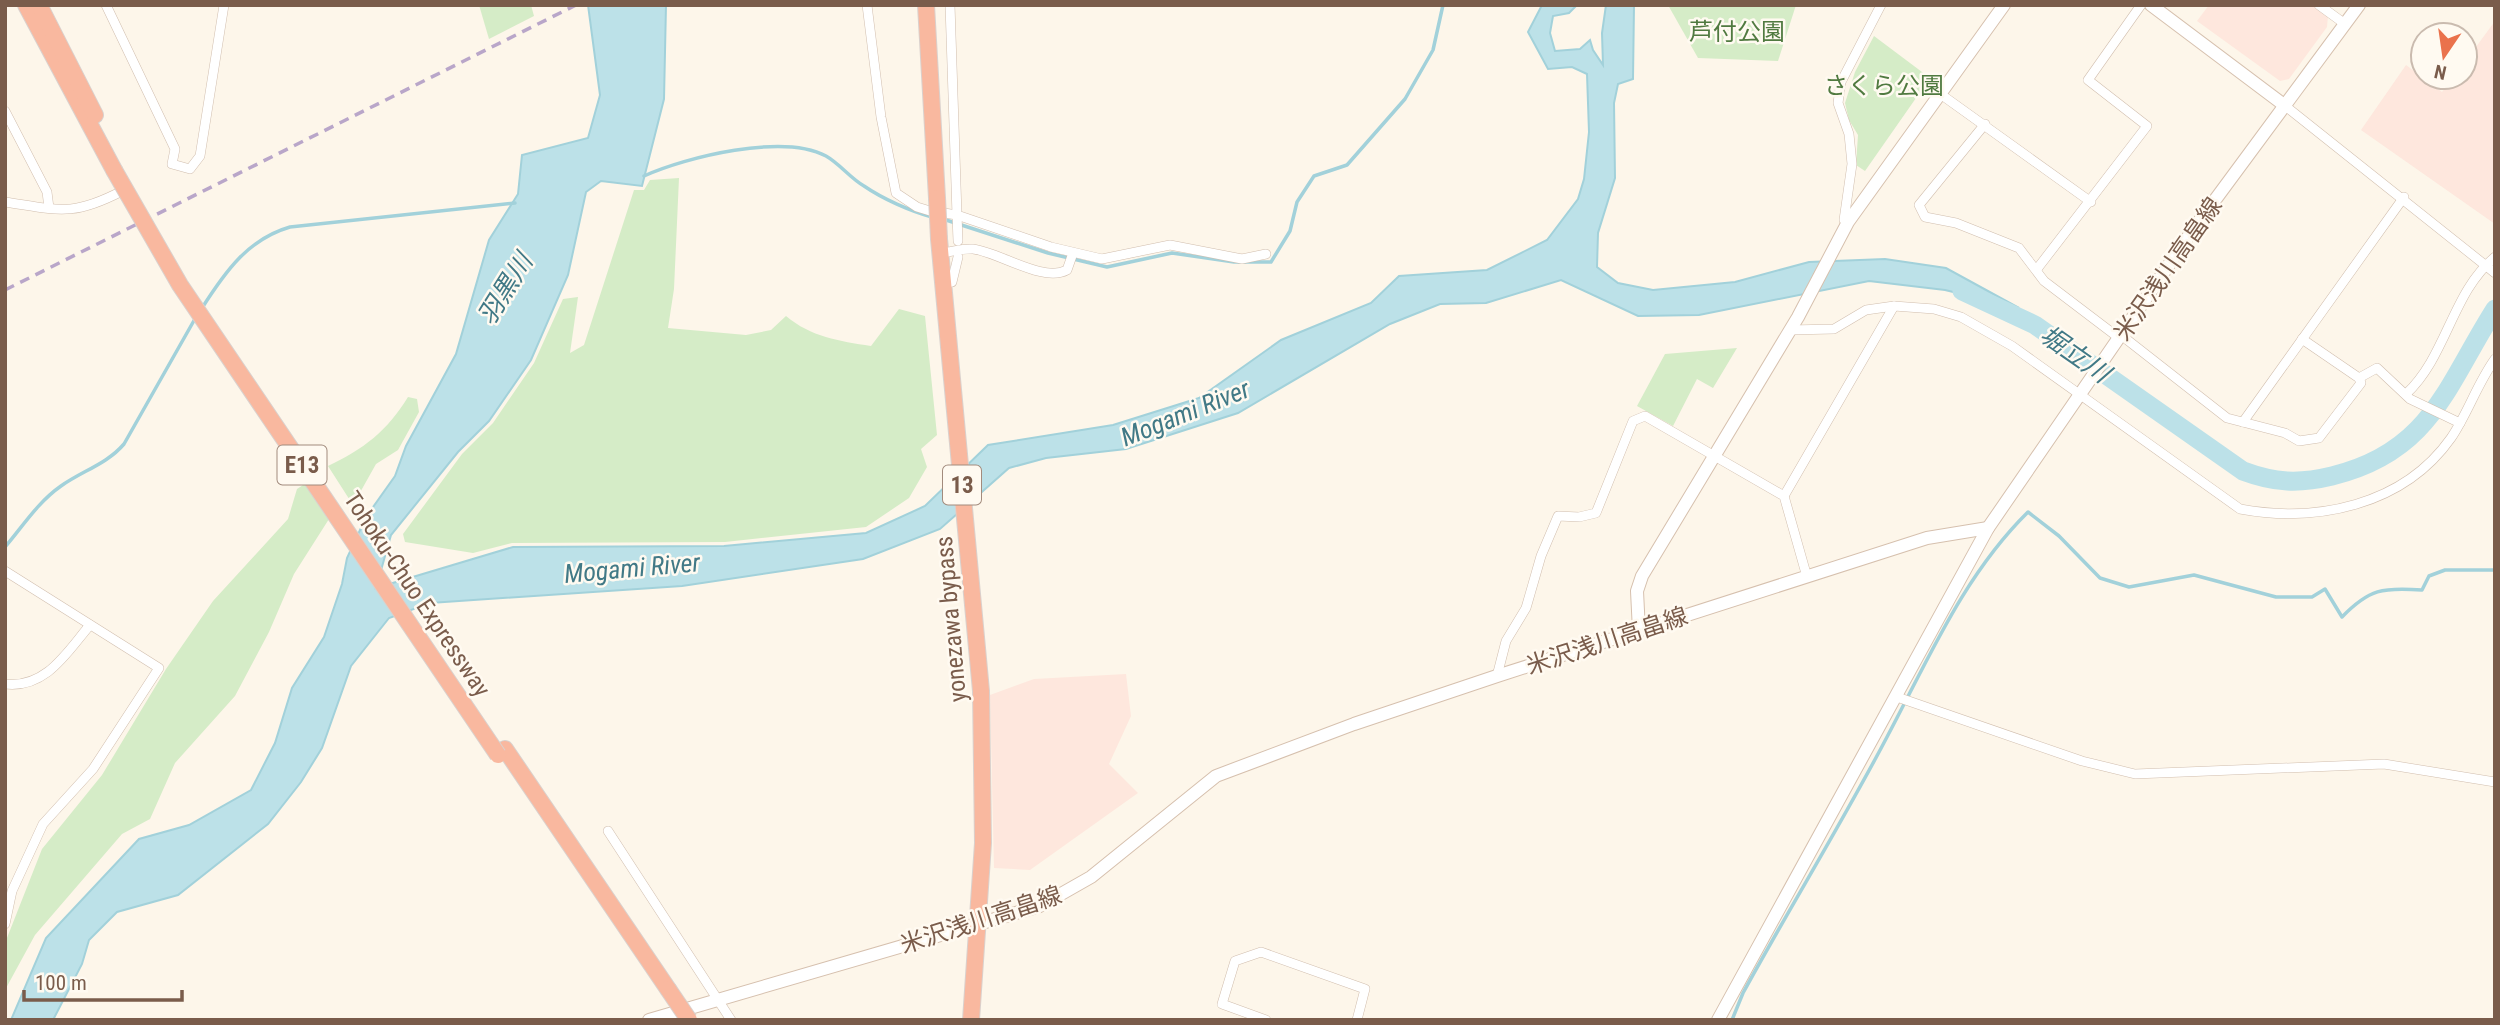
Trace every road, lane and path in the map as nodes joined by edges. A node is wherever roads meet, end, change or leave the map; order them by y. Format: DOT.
graph roads {
  1 [pos="26,5"];
  2 [pos="39,5"];
  3 [pos="106,5"];
  4 [pos="224,5"];
  5 [pos="867,5"];
  6 [pos="926,5"];
  7 [pos="950,5"];
  8 [pos="1881,5"];
  9 [pos="2004,5"];
  10 [pos="2141,5"];
  11 [pos="2151,5"];
  12 [pos="2319,5"];
  13 [pos="2359,5"];
  14 [pos="2345,24"];
  15 [pos="1939,93"];
  16 [pos="2284,105"];
  17 [pos="5,111"];
  18 [pos="1985,124"];
  19 [pos="118,167"];
  20 [pos="121,191"];
  21 [pos="2403,197"];
  22 [pos="5,202"];
  23 [pos="2091,202"];
  24 [pos="933,204"];
  25 [pos="50,208"];
  26 [pos="944,213"];
  27 [pos="957,217"];
  28 [pos="1848,222"];
  29 [pos="958,238"];
  30 [pos="940,246"];
  31 [pos="1266,254"];
  32 [pos="958,257"];
  33 [pos="2495,257"];
  34 [pos="1072,258"];
  35 [pos="2485,265"];
  36 [pos="2037,269"];
  37 [pos="2495,273"];
  38 [pos="945,289"];
  39 [pos="1894,306"];
  40 [pos="1790,330"];
  41 [pos="2120,337"];
  42 [pos="2302,339"];
  43 [pos="2495,359"];
  44 [pos="2359,379"];
  45 [pos="2084,392"];
  46 [pos="2408,396"];
  47 [pos="2243,422"];
  48 [pos="2459,423"];
  49 [pos="1713,457"];
  50 [pos="1784,496"];
  51 [pos="1989,528"];
  52 [pos="5,571"];
  53 [pos="1807,577"];
  54 [pos="90,625"];
  55 [pos="1639,631"];
  56 [pos="1497,676"];
  57 [pos="5,684"];
  58 [pos="1898,697"];
  59 [pos="2495,782"];
  60 [pos="608,831"];
  61 [pos="5,924"];
  62 [pos="980,924"];
  63 [pos="664,991"];
  64 [pos="717,1000"];
  65 [pos="649,1020"];
  66 [pos="677,1020"];
  67 [pos="689,1020"];
  68 [pos="730,1020"];
  69 [pos="971,1020"];
  70 [pos="1266,1020"];
  71 [pos="1357,1020"];
  72 [pos="1718,1020"];
  1 -- 19 [label="highway, Tohoku-Chuo Expressway / E13"];
  2 -- 19 [label="highway, Tohoku-Chuo Expressway / E13"];
  3 -- 4 [label="street"];
  5 -- 24 [label="street"];
  6 -- 24 [label="highway, yonezawa bypass / 13"];
  7 -- 27 [label="street"];
  8 -- 28 [label="street"];
  9 -- 15 [label="main road"];
  10 -- 23 [label="street"];
  11 -- 16 [label="main road"];
  12 -- 14 [label="street"];
  13 -- 14 [label="main road, 米沢浅川高畠線"];
  14 -- 16 [label="main road, 米沢浅川高畠線"];
  15 -- 18 [label="street"];
  15 -- 28 [label="main road"];
  16 -- 21 [label="street"];
  16 -- 41 [label="main road, 米沢浅川高畠線"];
  17 -- 25 [label="street"];
  18 -- 23 [label="street"];
  18 -- 36 [label="street"];
  19 -- 63 [label="highway, Tohoku-Chuo Expressway / E13"];
  20 -- 25 [label="street"];
  21 -- 35 [label="street"];
  21 -- 42 [label="street"];
  22 -- 25 [label="street"];
  23 -- 36 [label="street"];
  24 -- 30 [label="highway, yonezawa bypass / 13, bridge"];
  26 -- 27 [label="street"];
  27 -- 29 [label="street"];
  27 -- 34 [label="street"];
  28 -- 40 [label="main road"];
  30 -- 34 [label="street"];
  30 -- 38 [label="highway, yonezawa bypass / 13"];
  31 -- 34 [label="street"];
  32 -- 38 [label="street"];
  33 -- 35 [label="street"];
  35 -- 37 [label="street"];
  35 -- 46 [label="street"];
  36 -- 41 [label="street"];
  38 -- 62 [label="highway, yonezawa bypass / 13"];
  39 -- 40 [label="street"];
  39 -- 45 [label="street"];
  39 -- 50 [label="street"];
  40 -- 49 [label="main road"];
  41 -- 45 [label="main road, 米沢浅川高畠線"];
  41 -- 47 [label="street"];
  42 -- 44 [label="street"];
  42 -- 47 [label="street"];
  43 -- 48 [label="street"];
  44 -- 46 [label="street"];
  44 -- 47 [label="street"];
  45 -- 48 [label="street"];
  45 -- 51 [label="main road, 米沢浅川高畠線"];
  46 -- 48 [label="street"];
  49 -- 50 [label="street"];
  49 -- 55 [label="main road"];
  49 -- 56 [label="street"];
  50 -- 53 [label="street"];
  51 -- 53 [label="main road, 米沢浅川高畠線"];
  51 -- 58 [label="main road"];
  52 -- 54 [label="street"];
  53 -- 55 [label="main road, 米沢浅川高畠線"];
  54 -- 57 [label="street"];
  54 -- 61 [label="street"];
  55 -- 56 [label="main road, 米沢浅川高畠線"];
  56 -- 62 [label="main road, 米沢浅川高畠線"];
  58 -- 59 [label="street"];
  58 -- 72 [label="main road"];
  60 -- 64 [label="street"];
  62 -- 64 [label="main road, 米沢浅川高畠線"];
  62 -- 69 [label="highway, yonezawa bypass / 13"];
  63 -- 66 [label="highway, Tohoku-Chuo Expressway / E13"];
  63 -- 67 [label="highway, Tohoku-Chuo Expressway / E13, bridge"];
  64 -- 65 [label="main road, 米沢浅川高畠線"];
  64 -- 68 [label="street"];
  70 -- 71 [label="street"];
}
